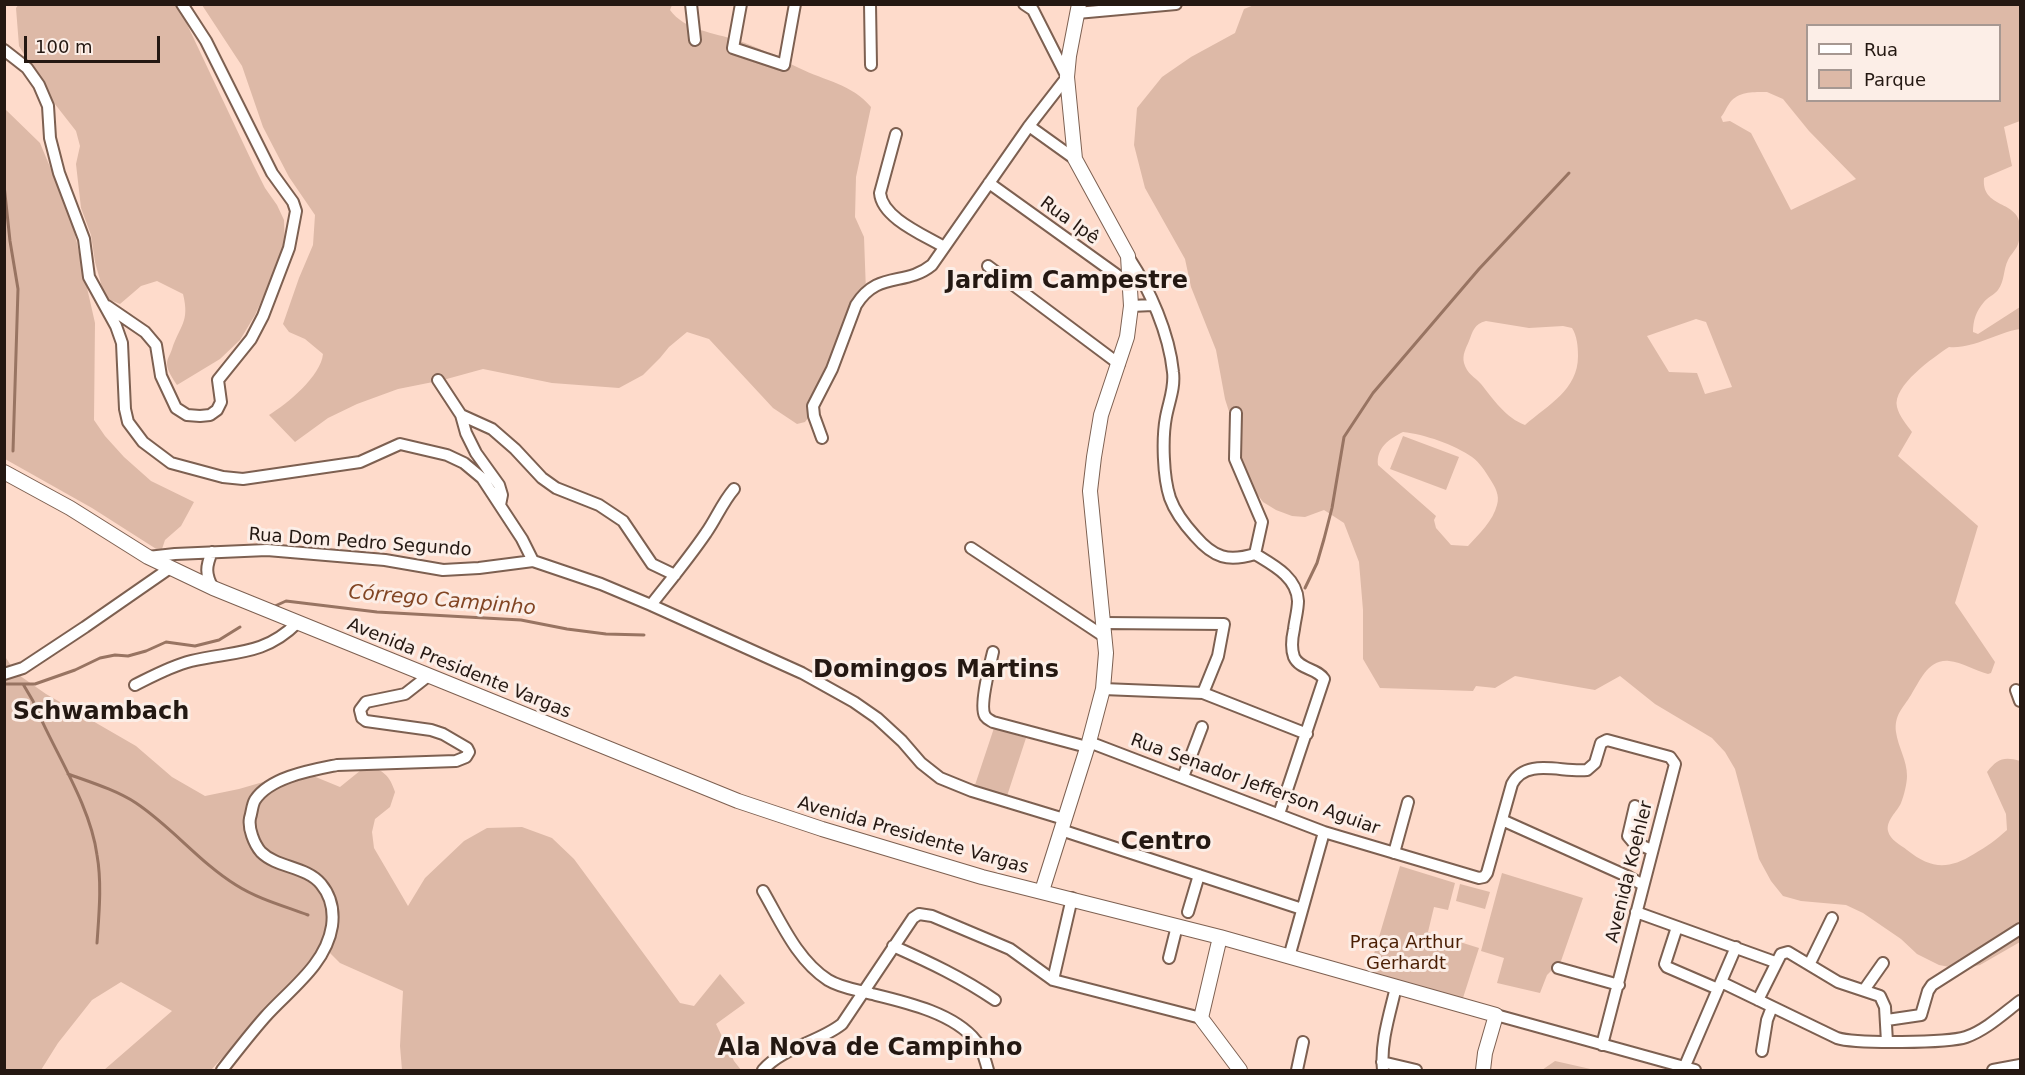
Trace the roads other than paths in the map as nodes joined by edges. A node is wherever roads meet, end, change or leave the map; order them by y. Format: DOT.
graph roads {
  1 [pos="182,4"];
  2 [pos="691,4"];
  3 [pos="741,4"];
  4 [pos="795,4"];
  5 [pos="870,4"];
  6 [pos="1176,4"];
  7 [pos="1030,6"];
  8 [pos="1078,8"];
  9 [pos="695,40"];
  10 [pos="4,51"];
  11 [pos="871,65"];
  12 [pos="1067,78"];
  13 [pos="1029,126"];
  14 [pos="896,134"];
  15 [pos="1075,159"];
  16 [pos="988,183"];
  17 [pos="944,247"];
  18 [pos="1128,256"];
  19 [pos="988,266"];
  20 [pos="1131,285"];
  21 [pos="104,304"];
  22 [pos="1154,305"];
  23 [pos="1131,306"];
  24 [pos="1119,364"];
  25 [pos="438,380"];
  26 [pos="1236,413"];
  27 [pos="460,415"];
  28 [pos="822,438"];
  29 [pos="4,472"];
  30 [pos="734,489"];
  31 [pos="500,505"];
  32 [pos="971,548"];
  33 [pos="212,552"];
  34 [pos="1255,554"];
  35 [pos="148,557"];
  36 [pos="533,561"];
  37 [pos="170,568"];
  38 [pos="675,575"];
  39 [pos="213,588"];
  40 [pos="651,605"];
  41 [pos="297,623"];
  42 [pos="1104,630"];
  43 [pos="993,652"];
  44 [pos="9,673"];
  45 [pos="428,676"];
  46 [pos="135,685"];
  47 [pos="1102,689"];
  48 [pos="2016,690"];
  49 [pos="1203,693"];
  50 [pos="2020,701"];
  51 [pos="1202,727"];
  52 [pos="1307,734"];
  53 [pos="1088,745"];
  54 [pos="1183,777"];
  55 [pos="1408,802"];
  56 [pos="1635,806"];
  57 [pos="1279,814"];
  58 [pos="1502,820"];
  59 [pos="1062,824"];
  60 [pos="1324,832"];
  61 [pos="1652,850"];
  62 [pos="1394,853"];
  63 [pos="1199,875"];
  64 [pos="1643,885"];
  65 [pos="763,891"];
  66 [pos="1042,891"];
  67 [pos="1072,898"];
  68 [pos="1302,909"];
  69 [pos="1188,912"];
  70 [pos="1636,912"];
  71 [pos="1832,918"];
  72 [pos="1177,926"];
  73 [pos="1677,927"];
  74 [pos="2020,929"];
  75 [pos="1220,937"];
  76 [pos="893,946"];
  77 [pos="1736,947"];
  78 [pos="1289,957"];
  79 [pos="1169,958"];
  80 [pos="1775,962"];
  81 [pos="1810,963"];
  82 [pos="1883,963"];
  83 [pos="1558,968"];
  84 [pos="1053,980"];
  85 [pos="1619,985"];
  86 [pos="1719,986"];
  87 [pos="1396,987"];
  88 [pos="1863,990"];
  89 [pos="864,992"];
  90 [pos="995,1000"];
  91 [pos="1758,1000"];
  92 [pos="2020,1001"];
  93 [pos="1772,1007"];
  94 [pos="1496,1015"];
  95 [pos="1201,1018"];
  96 [pos="1887,1020"];
  97 [pos="1303,1042"];
  98 [pos="1887,1042"];
  99 [pos="1602,1046"];
  100 [pos="1762,1051"];
  101 [pos="2020,1065"];
  102 [pos="1383,1066"];
  103 [pos="1689,1069"];
  104 [pos="222,1071"];
  105 [pos="763,1071"];
  106 [pos="988,1071"];
  107 [pos="1240,1071"];
  108 [pos="1297,1071"];
  109 [pos="1416,1071"];
  110 [pos="1483,1071"];
  111 [pos="1992,1071"];
  1 -- 21 [label="street"];
  2 -- 9 [label="street"];
  3 -- 4 [label="street"];
  5 -- 11 [label="street"];
  6 -- 8 [label="street"];
  7 -- 12 [label="street"];
  8 -- 12 [label="main road"];
  10 -- 21 [label="street"];
  12 -- 13 [label="street"];
  12 -- 15 [label="main road"];
  13 -- 15 [label="street"];
  13 -- 16 [label="street"];
  14 -- 17 [label="street"];
  15 -- 18 [label="main road"];
  16 -- 17 [label="street"];
  16 -- 20 [label="street, Rua Ipê"];
  17 -- 28 [label="street"];
  18 -- 20 [label="main road"];
  18 -- 22 [label="street"];
  19 -- 24 [label="street"];
  20 -- 23 [label="main road"];
  21 -- 31 [label="street"];
  22 -- 23 [label="street"];
  22 -- 34 [label="street"];
  23 -- 24 [label="main road"];
  24 -- 42 [label="main road"];
  25 -- 27 [label="street"];
  26 -- 34 [label="street"];
  27 -- 31 [label="street"];
  27 -- 38 [label="street"];
  29 -- 35 [label="main road, Avenida Presidente Vargas"];
  30 -- 38 [label="street"];
  31 -- 36 [label="street"];
  32 -- 42 [label="street"];
  33 -- 35 [label="street, Rua Dom Pedro Segundo"];
  33 -- 36 [label="street, Rua Dom Pedro Segundo"];
  33 -- 39 [label="street"];
  34 -- 52 [label="street"];
  35 -- 37 [label="main road, Avenida Presidente Vargas"];
  36 -- 40 [label="street"];
  37 -- 39 [label="main road, Avenida Presidente Vargas"];
  37 -- 44 [label="street"];
  38 -- 40 [label="street"];
  39 -- 41 [label="main road, Avenida Presidente Vargas"];
  40 -- 59 [label="street"];
  41 -- 45 [label="main road, Avenida Presidente Vargas"];
  41 -- 46 [label="street"];
  42 -- 47 [label="main road"];
  42 -- 49 [label="street"];
  43 -- 53 [label="street, Rua Senador Jefferson Aguiar"];
  45 -- 66 [label="main road, Avenida Presidente Vargas"];
  45 -- 104 [label="street"];
  47 -- 49 [label="street"];
  47 -- 53 [label="main road"];
  48 -- 50 [label="street"];
  49 -- 52 [label="street"];
  51 -- 54 [label="street"];
  52 -- 57 [label="street"];
  53 -- 54 [label="street, Rua Senador Jefferson Aguiar"];
  53 -- 59 [label="main road"];
  54 -- 57 [label="street, Rua Senador Jefferson Aguiar"];
  55 -- 62 [label="street"];
  56 -- 61 [label="street"];
  57 -- 60 [label="street, Rua Senador Jefferson Aguiar"];
  58 -- 61 [label="street, Avenida Koehler"];
  58 -- 62 [label="street, Rua Senador Jefferson Aguiar"];
  58 -- 64 [label="street"];
  59 -- 63 [label="street"];
  59 -- 66 [label="main road"];
  60 -- 62 [label="street, Rua Senador Jefferson Aguiar"];
  60 -- 68 [label="street"];
  61 -- 64 [label="street, Avenida Koehler"];
  63 -- 68 [label="street"];
  63 -- 69 [label="street"];
  64 -- 70 [label="street, Avenida Koehler"];
  65 -- 89 [label="street"];
  66 -- 67 [label="main road, Avenida Presidente Vargas"];
  67 -- 72 [label="main road, Avenida Presidente Vargas"];
  67 -- 84 [label="street"];
  68 -- 78 [label="street"];
  70 -- 73 [label="street"];
  70 -- 85 [label="street, Avenida Koehler"];
  71 -- 81 [label="street"];
  72 -- 75 [label="main road, Avenida Presidente Vargas"];
  72 -- 79 [label="street"];
  73 -- 77 [label="street"];
  73 -- 86 [label="street"];
  74 -- 96 [label="street"];
  75 -- 78 [label="main road, Avenida Presidente Vargas"];
  75 -- 95 [label="main road"];
  76 -- 84 [label="street"];
  76 -- 89 [label="street"];
  76 -- 90 [label="street"];
  77 -- 80 [label="street"];
  77 -- 86 [label="street"];
  78 -- 87 [label="main road, Avenida Presidente Vargas"];
  80 -- 81 [label="street"];
  80 -- 91 [label="street"];
  81 -- 88 [label="street"];
  82 -- 88 [label="street"];
  83 -- 85 [label="street"];
  84 -- 95 [label="street"];
  85 -- 99 [label="street, Avenida Koehler"];
  86 -- 91 [label="street"];
  86 -- 103 [label="street"];
  87 -- 94 [label="main road, Avenida Presidente Vargas"];
  87 -- 102 [label="street"];
  88 -- 96 [label="street"];
  89 -- 105 [label="street"];
  89 -- 106 [label="street"];
  91 -- 93 [label="street"];
  92 -- 98 [label="street"];
  93 -- 98 [label="street"];
  93 -- 100 [label="street"];
  94 -- 99 [label="street, Avenida Presidente Vargas"];
  94 -- 110 [label="main road"];
  95 -- 107 [label="main road"];
  96 -- 98 [label="street"];
  97 -- 108 [label="street"];
  99 -- 103 [label="street, Avenida Presidente Vargas"];
  101 -- 111 [label="street"];
  102 -- 109 [label="street"];
}
